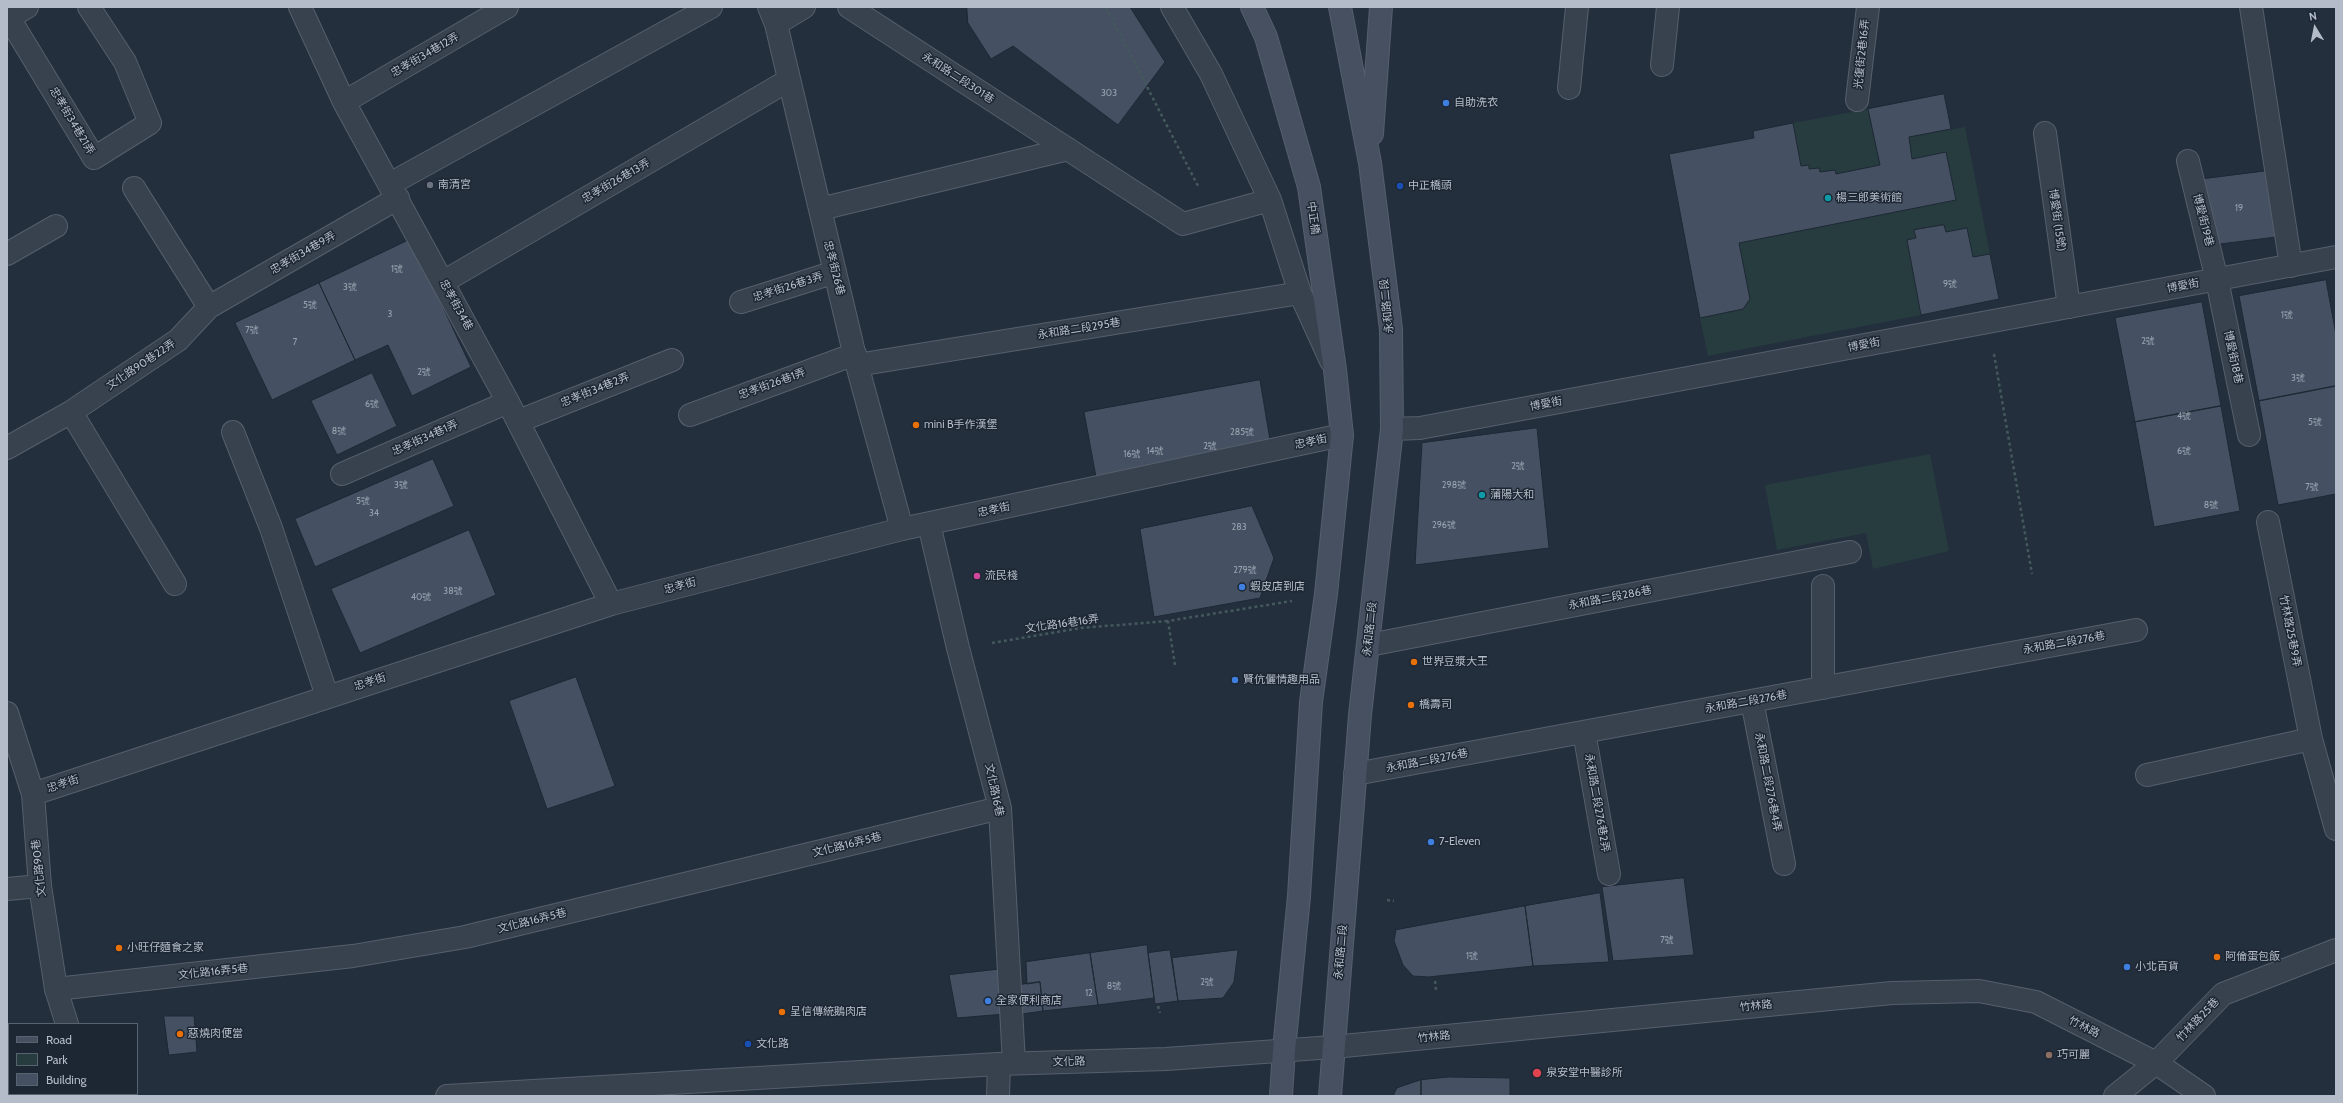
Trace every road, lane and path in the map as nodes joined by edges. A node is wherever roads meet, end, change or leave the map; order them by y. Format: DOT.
graph roads {
  1 [pos="89,7"];
  2 [pos="300,7"];
  3 [pos="507,7"];
  4 [pos="711,7"];
  5 [pos="804,7"];
  6 [pos="848,7"];
  7 [pos="1106,7"];
  8 [pos="1172,7"];
  9 [pos="1252,7"];
  10 [pos="1340,7"];
  11 [pos="1381,7"];
  12 [pos="1578,7"];
  13 [pos="1668,7"];
  14 [pos="1868,7"];
  15 [pos="2251,7"];
  16 [pos="15,15"];
  17 [pos="772,16"];
  18 [pos="1662,65"];
  19 [pos="789,80"];
  20 [pos="1569,88"];
  21 [pos="1857,100"];
  22 [pos="344,102"];
  23 [pos="2045,133"];
  24 [pos="1068,149"];
  25 [pos="2188,161"];
  26 [pos="1370,163"];
  27 [pos="134,188"];
  28 [pos="394,191"];
  29 [pos="1270,200"];
  30 [pos="820,210"];
  31 [pos="1213,215"];
  32 [pos="56,226"];
  33 [pos="7,254"];
  34 [pos="2336,257"];
  35 [pos="2291,266"];
  36 [pos="835,272"];
  37 [pos="2217,280"];
  38 [pos="443,282"];
  39 [pos="1300,293"];
  40 [pos="741,302"];
  41 [pos="209,307"];
  42 [pos="2069,307"];
  43 [pos="1988,322"];
  44 [pos="672,360"];
  45 [pos="856,360"];
  46 [pos="1335,370"];
  47 [pos="508,402"];
  48 [pos="71,412"];
  49 [pos="690,414"];
  50 [pos="519,421"];
  51 [pos="1392,429"];
  52 [pos="233,432"];
  53 [pos="1342,435"];
  54 [pos="2249,435"];
  55 [pos="7,448"];
  56 [pos="342,474"];
  57 [pos="2268,522"];
  58 [pos="929,524"];
  59 [pos="902,529"];
  60 [pos="1850,552"];
  61 [pos="2032,574"];
  62 [pos="175,584"];
  63 [pos="1823,586"];
  64 [pos="1326,594"];
  65 [pos="610,604"];
  66 [pos="1168,620"];
  67 [pos="2136,630"];
  68 [pos="1369,645"];
  69 [pos="958,648"];
  70 [pos="1175,665"];
  71 [pos="1823,688"];
  72 [pos="327,696"];
  73 [pos="1752,701"];
  74 [pos="7,713"];
  75 [pos="1584,732"];
  76 [pos="2312,740"];
  77 [pos="1355,774"];
  78 [pos="2147,775"];
  79 [pos="33,794"];
  80 [pos="1000,808"];
  81 [pos="2336,829"];
  82 [pos="1784,864"];
  83 [pos="1610,874"];
  84 [pos="40,886"];
  85 [pos="7,889"];
  86 [pos="1387,900"];
  87 [pos="1394,901"];
  88 [pos="2336,950"];
  89 [pos="1435,981"];
  90 [pos="56,989"];
  91 [pos="1436,990"];
  92 [pos="1158,1006"];
  93 [pos="1160,1013"];
  94 [pos="67,1023"];
  95 [pos="1333,1047"];
  96 [pos="1284,1050"];
  97 [pos="2156,1063"];
  98 [pos="1006,1064"];
  99 [pos="447,1096"];
  100 [pos="998,1096"];
  101 [pos="1281,1096"];
  102 [pos="1330,1096"];
  103 [pos="2115,1096"];
  104 [pos="2204,1096"];
  1 -- 16 [label="street, 忠孝街34巷21弄"];
  2 -- 22 [label="street, 忠孝街34巷"];
  3 -- 22 [label="street, 忠孝街34巷12弄"];
  4 -- 28 [label="street, 忠孝街34巷9弄"];
  5 -- 17 [label="street"];
  6 -- 24 [label="street, 永和路二段301巷"];
  7 -- 31 [label="path"];
  8 -- 29 [label="street"];
  9 -- 46 [label="main road, 中正橋"];
  10 -- 26 [label="main road"];
  11 -- 26 [label="main road"];
  12 -- 20 [label="street"];
  13 -- 18 [label="street"];
  14 -- 21 [label="street, 光復街2巷16弄"];
  15 -- 35 [label="street"];
  17 -- 19 [label="street, 忠孝街26巷"];
  19 -- 30 [label="street, 忠孝街26巷"];
  19 -- 38 [label="street, 忠孝街26巷13弄"];
  22 -- 28 [label="street, 忠孝街34巷"];
  23 -- 42 [label="street, 博愛街 (15號)"];
  24 -- 30 [label="street"];
  24 -- 31 [label="street, 永和路二段301巷"];
  25 -- 37 [label="street, 博愛街19巷"];
  26 -- 51 [label="main road, 永和路二段"];
  27 -- 41 [label="street"];
  28 -- 38 [label="street, 忠孝街34巷"];
  28 -- 41 [label="street, 忠孝街34巷9弄"];
  29 -- 31 [label="street, 永和路二段301巷"];
  29 -- 39 [label="street"];
  30 -- 36 [label="street, 忠孝街26巷"];
  32 -- 33 [label="street"];
  34 -- 35 [label="street, 博愛街"];
  35 -- 37 [label="street, 博愛街"];
  36 -- 40 [label="street, 忠孝街26巷3弄"];
  36 -- 45 [label="street, 忠孝街26巷"];
  37 -- 42 [label="street, 博愛街"];
  37 -- 54 [label="street, 博愛街18巷"];
  38 -- 47 [label="street, 忠孝街34巷"];
  39 -- 45 [label="street, 永和路二段295巷"];
  39 -- 46 [label="street"];
  41 -- 48 [label="street, 文化路90巷22弄"];
  42 -- 43 [label="street, 博愛街"];
  43 -- 51 [label="street, 博愛街"];
  43 -- 61 [label="path"];
  44 -- 50 [label="street, 忠孝街34巷2弄"];
  45 -- 49 [label="street, 忠孝街26巷1弄"];
  45 -- 59 [label="street, 忠孝街26巷"];
  46 -- 53 [label="main road, 中正橋"];
  47 -- 50 [label="street, 忠孝街34巷"];
  47 -- 56 [label="street, 忠孝街34巷1弄"];
  48 -- 55 [label="street, 文化路90巷22弄"];
  48 -- 62 [label="street"];
  50 -- 65 [label="street, 忠孝街34巷"];
  51 -- 68 [label="main road, 永和路二段"];
  52 -- 72 [label="street"];
  53 -- 58 [label="street, 忠孝街"];
  53 -- 64 [label="main road"];
  57 -- 76 [label="street, 竹林路25巷9弄"];
  58 -- 59 [label="street, 忠孝街"];
  58 -- 69 [label="street, 文化路16巷"];
  59 -- 65 [label="street, 忠孝街"];
  60 -- 68 [label="street, 永和路二段286巷"];
  63 -- 71 [label="street"];
  64 -- 66 [label="path, 文化路16巷16弄"];
  64 -- 96 [label="main road"];
  65 -- 72 [label="street, 忠孝街"];
  66 -- 69 [label="path, 文化路16巷16弄"];
  66 -- 70 [label="path"];
  67 -- 71 [label="street, 永和路二段276巷"];
  68 -- 77 [label="main road, 永和路二段"];
  69 -- 80 [label="street, 文化路16巷"];
  71 -- 73 [label="street, 永和路二段276巷"];
  72 -- 79 [label="street, 忠孝街"];
  73 -- 75 [label="street, 永和路二段276巷"];
  73 -- 82 [label="street, 永和路二段276巷4弄"];
  74 -- 79 [label="street, 文化路90巷"];
  75 -- 77 [label="street, 永和路二段276巷"];
  75 -- 83 [label="street, 永和路二段276巷2弄"];
  76 -- 78 [label="street"];
  76 -- 81 [label="street, 竹林路25巷9弄"];
  77 -- 95 [label="main road, 永和路二段"];
  79 -- 84 [label="street, 文化路90巷"];
  80 -- 90 [label="street, 文化路16弄5巷"];
  80 -- 98 [label="street, 文化路16巷"];
  84 -- 85 [label="street"];
  84 -- 90 [label="street, 文化路90巷"];
  86 -- 87 [label="path"];
  88 -- 97 [label="street, 竹林路25巷"];
  89 -- 91 [label="path"];
  90 -- 94 [label="street, 文化路90巷"];
  92 -- 93 [label="path"];
  95 -- 96 [label="street, 竹林路"];
  95 -- 97 [label="street, 竹林路"];
  95 -- 102 [label="main road, 永和路二段"];
  96 -- 98 [label="street, 文化路"];
  96 -- 101 [label="main road"];
  97 -- 103 [label="street, 竹林路25巷"];
  97 -- 104 [label="street, 竹林路"];
  98 -- 99 [label="street, 文化路"];
  98 -- 100 [label="street, 文化路16巷"];
}
